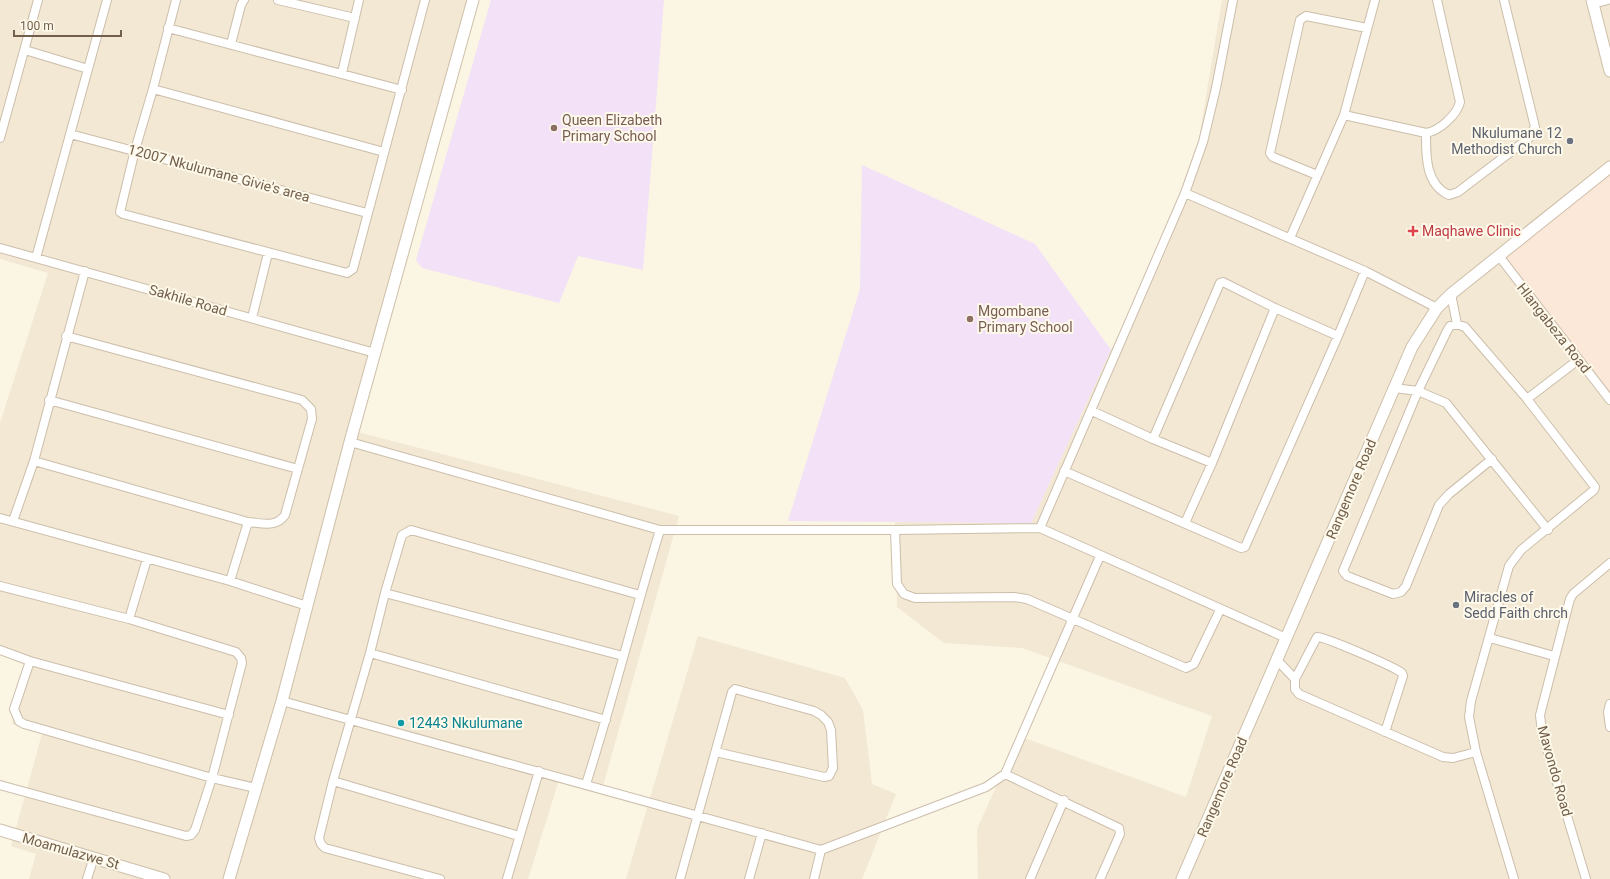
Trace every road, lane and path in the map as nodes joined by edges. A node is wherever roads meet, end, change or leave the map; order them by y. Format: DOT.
graph roads {
  1 [pos="38,0"];
  2 [pos="107,0"];
  3 [pos="176,0"];
  4 [pos="244,0"];
  5 [pos="278,0"];
  6 [pos="360,0"];
  7 [pos="425,0"];
  8 [pos="473,0"];
  9 [pos="1233,0"];
  10 [pos="1375,0"];
  11 [pos="1437,0"];
  12 [pos="1504,0"];
  13 [pos="1608,0"];
  14 [pos="1593,2"];
  15 [pos="355,18"];
  16 [pos="168,28"];
  17 [pos="1367,28"];
  18 [pos="230,44"];
  19 [pos="25,50"];
  20 [pos="88,68"];
  21 [pos="1610,71"];
  22 [pos="342,74"];
  23 [pos="153,89"];
  24 [pos="402,90"];
  25 [pos="1344,115"];
  26 [pos="1426,132"];
  27 [pos="70,134"];
  28 [pos="0,138"];
  29 [pos="135,150"];
  30 [pos="384,152"];
  31 [pos="1610,167"];
  32 [pos="1317,175"];
  33 [pos="1185,193"];
  34 [pos="367,213"];
  35 [pos="1290,238"];
  36 [pos="0,248"];
  37 [pos="268,253"];
  38 [pos="1499,256"];
  39 [pos="36,258"];
  40 [pos="85,271"];
  41 [pos="1365,271"];
  42 [pos="1451,294"];
  43 [pos="1275,308"];
  44 [pos="1437,308"];
  45 [pos="252,318"];
  46 [pos="1457,324"];
  47 [pos="66,336"];
  48 [pos="1338,336"];
  49 [pos="375,353"];
  50 [pos="1578,360"];
  51 [pos="1394,388"];
  52 [pos="1418,391"];
  53 [pos="1527,399"];
  54 [pos="49,400"];
  55 [pos="1610,400"];
  56 [pos="1092,411"];
  57 [pos="1153,439"];
  58 [pos="350,442"];
  59 [pos="1492,458"];
  60 [pos="34,461"];
  61 [pos="1212,463"];
  62 [pos="298,468"];
  63 [pos="1064,471"];
  64 [pos="0,518"];
  65 [pos="13,521"];
  66 [pos="248,522"];
  67 [pos="1185,523"];
  68 [pos="1040,528"];
  69 [pos="660,530"];
  70 [pos="895,530"];
  71 [pos="1548,530"];
  72 [pos="1100,556"];
  73 [pos="147,560"];
  74 [pos="1610,563"];
  75 [pos="230,581"];
  76 [pos="0,586"];
  77 [pos="385,593"];
  78 [pos="640,595"];
  79 [pos="307,606"];
  80 [pos="1220,610"];
  81 [pos="129,619"];
  82 [pos="1072,620"];
  83 [pos="1286,638"];
  84 [pos="1490,638"];
  85 [pos="0,650"];
  86 [pos="370,654"];
  87 [pos="623,656"];
  88 [pos="1554,656"];
  89 [pos="1277,660"];
  90 [pos="30,661"];
  91 [pos="1295,680"];
  92 [pos="282,701"];
  93 [pos="1610,704"];
  94 [pos="229,715"];
  95 [pos="351,720"];
  96 [pos="606,720"];
  97 [pos="1610,727"];
  98 [pos="1385,732"];
  99 [pos="716,752"];
  100 [pos="1476,752"];
  101 [pos="539,771"];
  102 [pos="1005,774"];
  103 [pos="212,778"];
  104 [pos="333,781"];
  105 [pos="586,784"];
  106 [pos="0,785"];
  107 [pos="256,788"];
  108 [pos="1064,800"];
  109 [pos="697,815"];
  110 [pos="0,830"];
  111 [pos="762,833"];
  112 [pos="519,836"];
  113 [pos="821,850"];
  114 [pos="94,857"];
  115 [pos="88,879"];
  116 [pos="164,879"];
  117 [pos="229,879"];
  118 [pos="440,879"];
  119 [pos="507,879"];
  120 [pos="680,879"];
  121 [pos="749,879"];
  122 [pos="814,879"];
  123 [pos="1030,879"];
  124 [pos="1100,879"];
  125 [pos="1182,879"];
  126 [pos="1514,879"];
  127 [pos="1586,879"];
  1 -- 19 [label="street"];
  2 -- 20 [label="street"];
  3 -- 16 [label="street"];
  4 -- 18 [label="street"];
  5 -- 15 [label="street"];
  6 -- 15 [label="street"];
  7 -- 24 [label="street"];
  8 -- 49 [label="street"];
  9 -- 33 [label="street"];
  10 -- 17 [label="street"];
  11 -- 26 [label="street"];
  12 -- 26 [label="street"];
  13 -- 14 [label="street"];
  14 -- 21 [label="street"];
  15 -- 22 [label="street"];
  16 -- 18 [label="street"];
  16 -- 23 [label="street"];
  17 -- 25 [label="street"];
  17 -- 32 [label="street"];
  18 -- 22 [label="street"];
  19 -- 20 [label="street"];
  19 -- 28 [label="street"];
  20 -- 27 [label="street"];
  22 -- 24 [label="street"];
  23 -- 29 [label="street"];
  23 -- 30 [label="street"];
  24 -- 30 [label="street"];
  25 -- 26 [label="street"];
  25 -- 32 [label="street"];
  27 -- 29 [label="street, 12007 Nkulumane Givie's area"];
  27 -- 39 [label="street"];
  29 -- 34 [label="street, 12007 Nkulumane Givie's area"];
  29 -- 37 [label="street"];
  30 -- 34 [label="street"];
  31 -- 38 [label="street, Rangemore Road"];
  32 -- 35 [label="street"];
  33 -- 35 [label="street"];
  33 -- 56 [label="street"];
  34 -- 37 [label="street"];
  35 -- 41 [label="street"];
  36 -- 39 [label="street, Sakhile Road"];
  37 -- 45 [label="street"];
  38 -- 42 [label="street, Rangemore Road"];
  38 -- 50 [label="street, Hlangabeza Road"];
  39 -- 40 [label="street, Sakhile Road"];
  40 -- 45 [label="street, Sakhile Road"];
  40 -- 47 [label="street"];
  41 -- 44 [label="street"];
  41 -- 48 [label="street"];
  42 -- 44 [label="street, Rangemore Road"];
  42 -- 46 [label="street"];
  43 -- 48 [label="street"];
  43 -- 57 [label="street"];
  43 -- 61 [label="street"];
  44 -- 51 [label="street, Rangemore Road"];
  45 -- 49 [label="street, Sakhile Road"];
  46 -- 52 [label="street"];
  46 -- 53 [label="street"];
  47 -- 54 [label="street"];
  47 -- 62 [label="street"];
  48 -- 67 [label="street"];
  49 -- 58 [label="street"];
  50 -- 53 [label="street"];
  50 -- 55 [label="street, Hlangabeza Road"];
  51 -- 52 [label="street"];
  51 -- 83 [label="street, Rangemore Road"];
  52 -- 59 [label="street"];
  52 -- 59 [label="street"];
  53 -- 71 [label="street"];
  54 -- 60 [label="street"];
  54 -- 62 [label="street"];
  56 -- 57 [label="street"];
  56 -- 63 [label="street"];
  57 -- 61 [label="street"];
  58 -- 69 [label="street"];
  58 -- 79 [label="street"];
  59 -- 71 [label="street"];
  60 -- 65 [label="street"];
  60 -- 66 [label="street"];
  61 -- 67 [label="street"];
  62 -- 66 [label="street"];
  63 -- 67 [label="street"];
  63 -- 68 [label="street"];
  64 -- 65 [label="street"];
  65 -- 73 [label="street"];
  66 -- 75 [label="street"];
  68 -- 70 [label="street"];
  68 -- 72 [label="street"];
  69 -- 70 [label="street"];
  69 -- 78 [label="street"];
  70 -- 82 [label="street"];
  71 -- 84 [label="street"];
  72 -- 80 [label="street"];
  72 -- 82 [label="street"];
  73 -- 75 [label="street"];
  73 -- 81 [label="street"];
  74 -- 88 [label="street, Mavondo Road"];
  75 -- 79 [label="street"];
  76 -- 81 [label="street"];
  77 -- 78 [label="street"];
  77 -- 86 [label="street"];
  77 -- 87 [label="street"];
  78 -- 87 [label="street"];
  79 -- 92 [label="street"];
  80 -- 82 [label="street"];
  80 -- 83 [label="street"];
  81 -- 94 [label="street"];
  82 -- 102 [label="street"];
  83 -- 89 [label="street, Rangemore Road"];
  84 -- 88 [label="street"];
  84 -- 100 [label="street"];
  85 -- 90 [label="street"];
  86 -- 95 [label="street"];
  86 -- 96 [label="street"];
  87 -- 96 [label="street"];
  88 -- 127 [label="street, Mavondo Road"];
  89 -- 91 [label="street"];
  89 -- 125 [label="street, Rangemore Road"];
  90 -- 94 [label="street"];
  90 -- 103 [label="street"];
  91 -- 98 [label="street"];
  91 -- 98 [label="street"];
  92 -- 95 [label="street"];
  92 -- 107 [label="street"];
  93 -- 97 [label="street"];
  94 -- 103 [label="street"];
  95 -- 101 [label="street"];
  95 -- 104 [label="street"];
  96 -- 105 [label="street"];
  98 -- 100 [label="street"];
  99 -- 99 [label="street"];
  99 -- 109 [label="street"];
  100 -- 126 [label="street"];
  101 -- 105 [label="street"];
  101 -- 112 [label="street"];
  102 -- 108 [label="street"];
  102 -- 113 [label="street"];
  103 -- 106 [label="street"];
  103 -- 107 [label="street"];
  104 -- 112 [label="street"];
  104 -- 118 [label="street"];
  105 -- 109 [label="street"];
  107 -- 117 [label="street"];
  108 -- 123 [label="street"];
  108 -- 124 [label="street"];
  109 -- 111 [label="street"];
  109 -- 120 [label="street"];
  110 -- 114 [label="street, Moamulazwe St"];
  111 -- 113 [label="street"];
  111 -- 121 [label="street"];
  112 -- 119 [label="street"];
  113 -- 122 [label="street"];
  114 -- 115 [label="street"];
  114 -- 116 [label="street, Moamulazwe St"];
}
